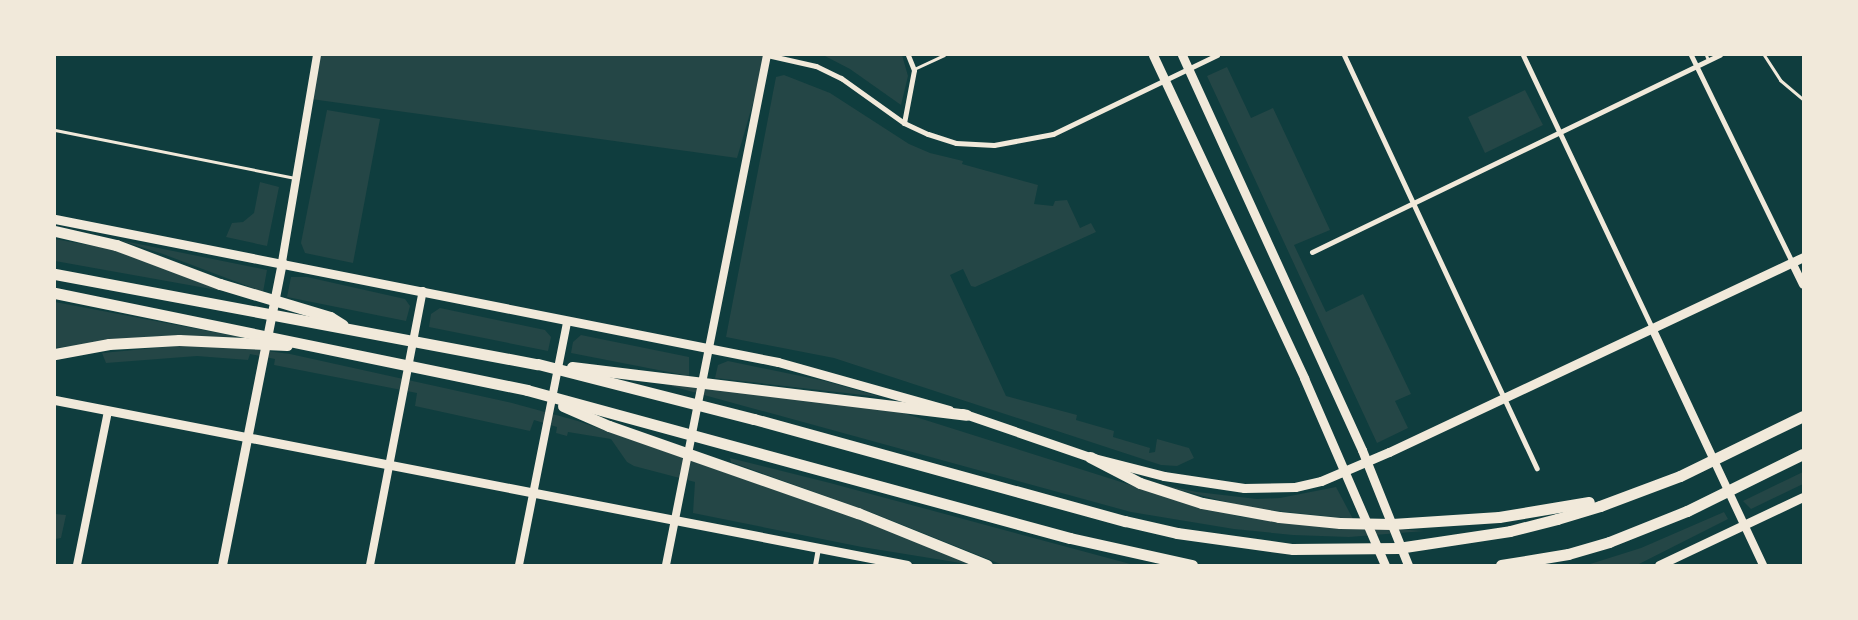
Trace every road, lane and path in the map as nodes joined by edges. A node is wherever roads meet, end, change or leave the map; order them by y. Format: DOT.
graph roads {
  1 [pos="316,55"];
  2 [pos="767,55"];
  3 [pos="908,55"];
  4 [pos="944,55"];
  5 [pos="1153,55"];
  6 [pos="1182,55"];
  7 [pos="1217,55"];
  8 [pos="1344,55"];
  9 [pos="1523,55"];
  10 [pos="1691,55"];
  11 [pos="1720,55"];
  12 [pos="1764,55"];
  13 [pos="1707,57"];
  14 [pos="1696,66"];
  15 [pos="1189,69"];
  16 [pos="914,70"];
  17 [pos="1165,80"];
  18 [pos="1803,100"];
  19 [pos="904,123"];
  20 [pos="55,130"];
  21 [pos="1560,132"];
  22 [pos="297,178"];
  23 [pos="1414,202"];
  24 [pos="55,219"];
  25 [pos="55,231"];
  26 [pos="1312,252"];
  27 [pos="1803,257"];
  28 [pos="282,262"];
  29 [pos="1792,262"];
  30 [pos="55,274"];
  31 [pos="1803,285"];
  32 [pos="423,291"];
  33 [pos="55,293"];
  34 [pos="566,322"];
  35 [pos="1652,328"];
  36 [pos="348,329"];
  37 [pos="326,346"];
  38 [pos="709,348"];
  39 [pos="55,354"];
  40 [pos="538,364"];
  41 [pos="527,390"];
  42 [pos="1505,398"];
  43 [pos="55,400"];
  44 [pos="108,412"];
  45 [pos="966,415"];
  46 [pos="1803,416"];
  47 [pos="247,438"];
  48 [pos="1803,454"];
  49 [pos="1090,457"];
  50 [pos="1366,462"];
  51 [pos="390,466"];
  52 [pos="1537,468"];
  53 [pos="1345,470"];
  54 [pos="1680,476"];
  55 [pos="534,493"];
  56 [pos="1803,497"];
  57 [pos="674,520"];
  58 [pos="1744,525"];
  59 [pos="818,548"];
  60 [pos="1568,554"];
  61 [pos="77,565"];
  62 [pos="222,565"];
  63 [pos="370,565"];
  64 [pos="519,565"];
  65 [pos="666,565"];
  66 [pos="815,565"];
  67 [pos="907,565"];
  68 [pos="987,565"];
  69 [pos="1192,565"];
  70 [pos="1385,565"];
  71 [pos="1408,565"];
  72 [pos="1501,565"];
  73 [pos="1548,565"];
  74 [pos="1658,565"];
  75 [pos="1763,565"];
  1 -- 22 [label="street"];
  2 -- 19 [label="street"];
  2 -- 38 [label="street"];
  3 -- 16 [label="street"];
  4 -- 16 [label="lane"];
  5 -- 17 [label="main road"];
  6 -- 15 [label="main road"];
  7 -- 15 [label="street"];
  8 -- 23 [label="street"];
  9 -- 21 [label="street"];
  10 -- 14 [label="street"];
  11 -- 13 [label="street"];
  12 -- 18 [label="lane"];
  13 -- 14 [label="street"];
  14 -- 21 [label="street"];
  14 -- 29 [label="street"];
  15 -- 17 [label="street"];
  15 -- 50 [label="main road"];
  16 -- 19 [label="street"];
  17 -- 19 [label="street"];
  17 -- 53 [label="main road"];
  20 -- 22 [label="lane"];
  21 -- 23 [label="street"];
  21 -- 35 [label="street"];
  22 -- 28 [label="street"];
  23 -- 26 [label="street"];
  23 -- 42 [label="street"];
  24 -- 28 [label="main road"];
  25 -- 36 [label="highway"];
  27 -- 29 [label="main road"];
  28 -- 32 [label="main road"];
  28 -- 47 [label="main road"];
  29 -- 31 [label="street"];
  29 -- 35 [label="main road"];
  30 -- 36 [label="highway"];
  32 -- 34 [label="main road"];
  32 -- 51 [label="street"];
  33 -- 37 [label="highway"];
  34 -- 38 [label="main road"];
  34 -- 55 [label="street"];
  35 -- 42 [label="main road"];
  35 -- 58 [label="street"];
  36 -- 40 [label="highway"];
  37 -- 39 [label="highway"];
  37 -- 41 [label="highway"];
  38 -- 45 [label="main road"];
  38 -- 57 [label="street"];
  40 -- 45 [label="highway"];
  40 -- 54 [label="highway"];
  41 -- 68 [label="highway"];
  41 -- 69 [label="highway"];
  42 -- 50 [label="main road"];
  42 -- 52 [label="street"];
  43 -- 44 [label="main road"];
  44 -- 47 [label="main road"];
  44 -- 61 [label="street"];
  45 -- 49 [label="main road"];
  46 -- 54 [label="highway"];
  47 -- 51 [label="main road"];
  47 -- 62 [label="main road"];
  48 -- 60 [label="highway"];
  49 -- 53 [label="main road"];
  49 -- 54 [label="highway"];
  50 -- 53 [label="main road"];
  50 -- 71 [label="main road"];
  51 -- 55 [label="main road"];
  51 -- 63 [label="street"];
  53 -- 70 [label="main road"];
  55 -- 57 [label="main road"];
  55 -- 64 [label="street"];
  56 -- 58 [label="main road"];
  57 -- 59 [label="main road"];
  57 -- 65 [label="street"];
  58 -- 74 [label="main road"];
  58 -- 75 [label="street"];
  59 -- 66 [label="street"];
  59 -- 67 [label="main road"];
  60 -- 72 [label="highway"];
  60 -- 73 [label="highway"];
}
